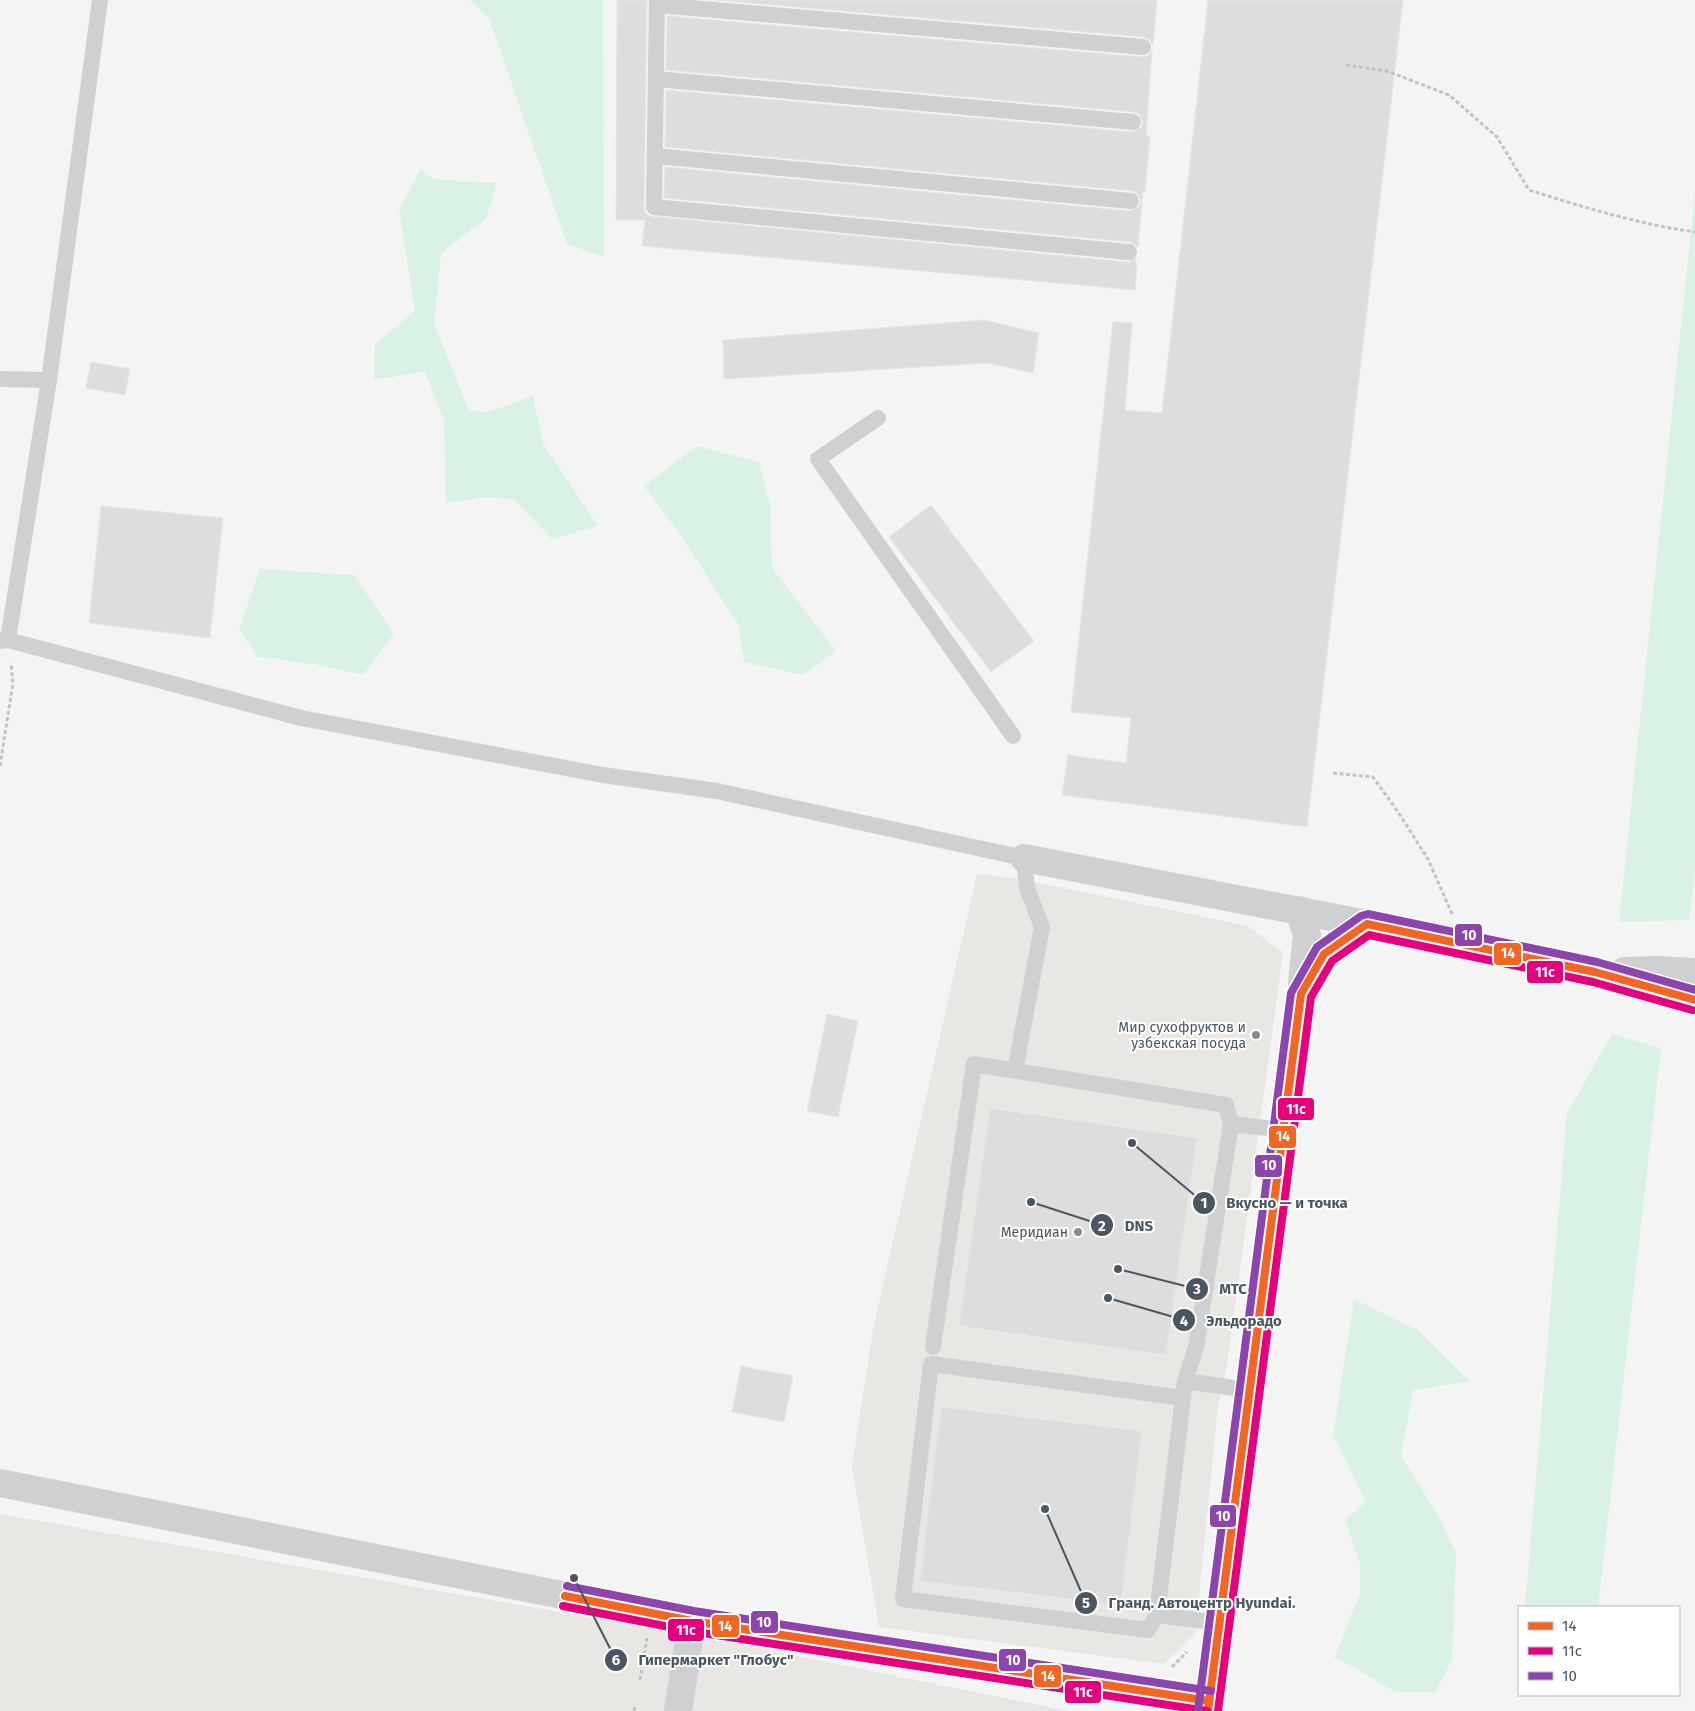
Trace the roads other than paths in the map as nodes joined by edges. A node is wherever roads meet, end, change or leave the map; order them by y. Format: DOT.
graph roads {
  1 [pos="100,0"];
  2 [pos="657,2"];
  3 [pos="1143,47"];
  4 [pos="656,79"];
  5 [pos="1133,122"];
  6 [pos="655,156"];
  7 [pos="1131,201"];
  8 [pos="1129,252"];
  9 [pos="0,379"];
  10 [pos="49,380"];
  11 [pos="878,418"];
  12 [pos="4,641"];
  13 [pos="1013,736"];
  14 [pos="1024,858"];
  15 [pos="1299,910"];
  16 [pos="1368,924"];
  17 [pos="1595,972"];
  18 [pos="1695,972"];
  19 [pos="1301,994"];
  20 [pos="1695,1000"];
  21 [pos="1015,1071"];
  22 [pos="1232,1124"];
  23 [pos="1283,1130"];
  24 [pos="932,1347"];
  25 [pos="1185,1381"];
  26 [pos="1249,1390"];
  27 [pos="1183,1398"];
  28 [pos="0,1484"];
  29 [pos="1157,1615"];
  30 [pos="692,1621"];
  31 [pos="1211,1622"];
  32 [pos="1209,1706"];
  33 [pos="678,1711"];
  1 -- 10 [label="lane"];
  2 -- 3 [label="lane"];
  2 -- 4 [label="lane"];
  4 -- 5 [label="lane"];
  4 -- 6 [label="lane"];
  6 -- 7 [label="lane"];
  6 -- 8 [label="lane"];
  9 -- 10 [label="lane"];
  10 -- 12 [label="lane"];
  11 -- 13 [label="lane"];
  12 -- 14 [label="lane"];
  14 -- 15 [label="street"];
  14 -- 21 [label="lane"];
  15 -- 16 [label="street"];
  15 -- 19 [label="street"];
  16 -- 17 [label="street"];
  16 -- 19 [label="street"];
  17 -- 18 [label="street"];
  17 -- 20 [label="street"];
  19 -- 23 [label="street"];
  21 -- 22 [label="lane"];
  21 -- 24 [label="lane"];
  22 -- 23 [label="lane"];
  22 -- 25 [label="lane"];
  23 -- 26 [label="street"];
  25 -- 26 [label="lane"];
  25 -- 27 [label="lane"];
  26 -- 31 [label="street"];
  27 -- 29 [label="lane"];
  27 -- 29 [label="lane"];
  28 -- 30 [label="street"];
  29 -- 31 [label="lane"];
  30 -- 32 [label="street"];
  30 -- 33 [label="street"];
  31 -- 32 [label="street"];
}
